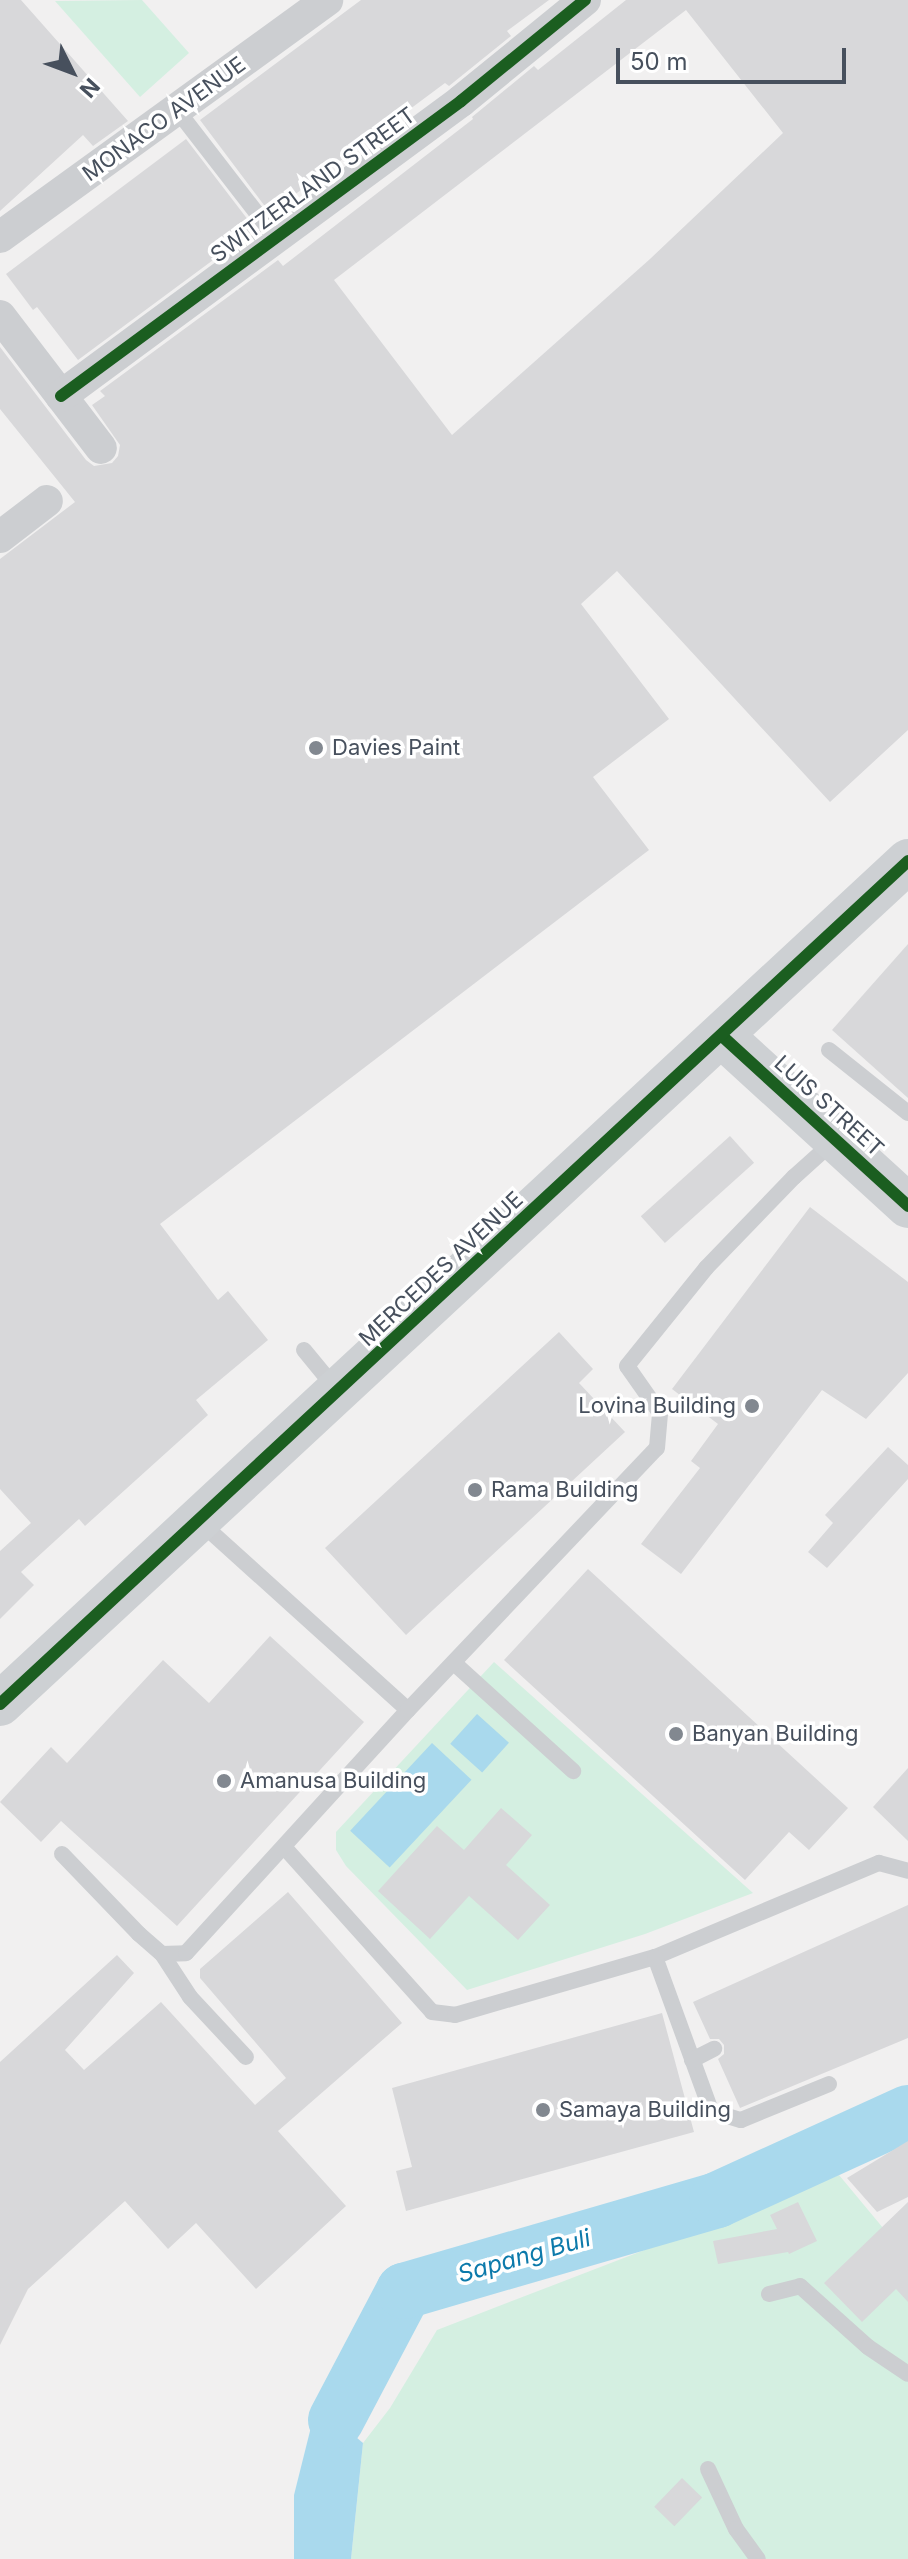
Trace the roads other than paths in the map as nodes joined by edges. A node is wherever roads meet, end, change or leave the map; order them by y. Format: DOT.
graph roads {
  1 [pos="327,0"];
  2 [pos="585,0"];
  3 [pos="177,110"];
  4 [pos="0,237"];
  5 [pos="275,237"];
  6 [pos="0,316"];
  7 [pos="61,396"];
  8 [pos="101,448"];
  9 [pos="47,501"];
  10 [pos="0,537"];
  11 [pos="908,861"];
  12 [pos="722,1036"];
  13 [pos="829,1050"];
  14 [pos="908,1113"];
  15 [pos="836,1140"];
  16 [pos="908,1206"];
  17 [pos="304,1350"];
  18 [pos="338,1392"];
  19 [pos="199,1521"];
  20 [pos="454,1663"];
  21 [pos="0,1704"];
  22 [pos="408,1710"];
  23 [pos="573,1771"];
  24 [pos="285,1848"];
  25 [pos="62,1854"];
  26 [pos="908,1871"];
  27 [pos="162,1954"];
  28 [pos="655,1957"];
  29 [pos="714,2049"];
  30 [pos="246,2057"];
  31 [pos="692,2060"];
  32 [pos="829,2084"];
  33 [pos="769,2294"];
  34 [pos="908,2374"];
  35 [pos="708,2469"];
  36 [pos="758,2559"];
  1 -- 3 [label="street, MONACO AVENUE"];
  2 -- 5 [label="street, SWITZERLAND STREET"];
  3 -- 4 [label="street, MONACO AVENUE"];
  3 -- 5 [label="lane"];
  5 -- 7 [label="street, SWITZERLAND STREET"];
  6 -- 7 [label="street"];
  7 -- 8 [label="street"];
  9 -- 10 [label="street"];
  11 -- 12 [label="main road, MERCEDES AVENUE"];
  12 -- 15 [label="main road, LUIS STREET"];
  12 -- 18 [label="main road, MERCEDES AVENUE"];
  13 -- 14 [label="lane"];
  15 -- 16 [label="main road, LUIS STREET"];
  15 -- 20 [label="lane"];
  17 -- 18 [label="lane"];
  18 -- 19 [label="main road, MERCEDES AVENUE"];
  19 -- 21 [label="main road, MERCEDES AVENUE"];
  19 -- 22 [label="lane"];
  20 -- 22 [label="lane"];
  20 -- 23 [label="lane"];
  22 -- 24 [label="lane"];
  24 -- 27 [label="lane"];
  24 -- 28 [label="lane"];
  25 -- 27 [label="lane"];
  26 -- 28 [label="lane"];
  27 -- 30 [label="lane"];
  28 -- 31 [label="lane"];
  29 -- 31 [label="lane"];
  31 -- 32 [label="lane"];
  33 -- 34 [label="lane"];
  35 -- 36 [label="lane"];
}
